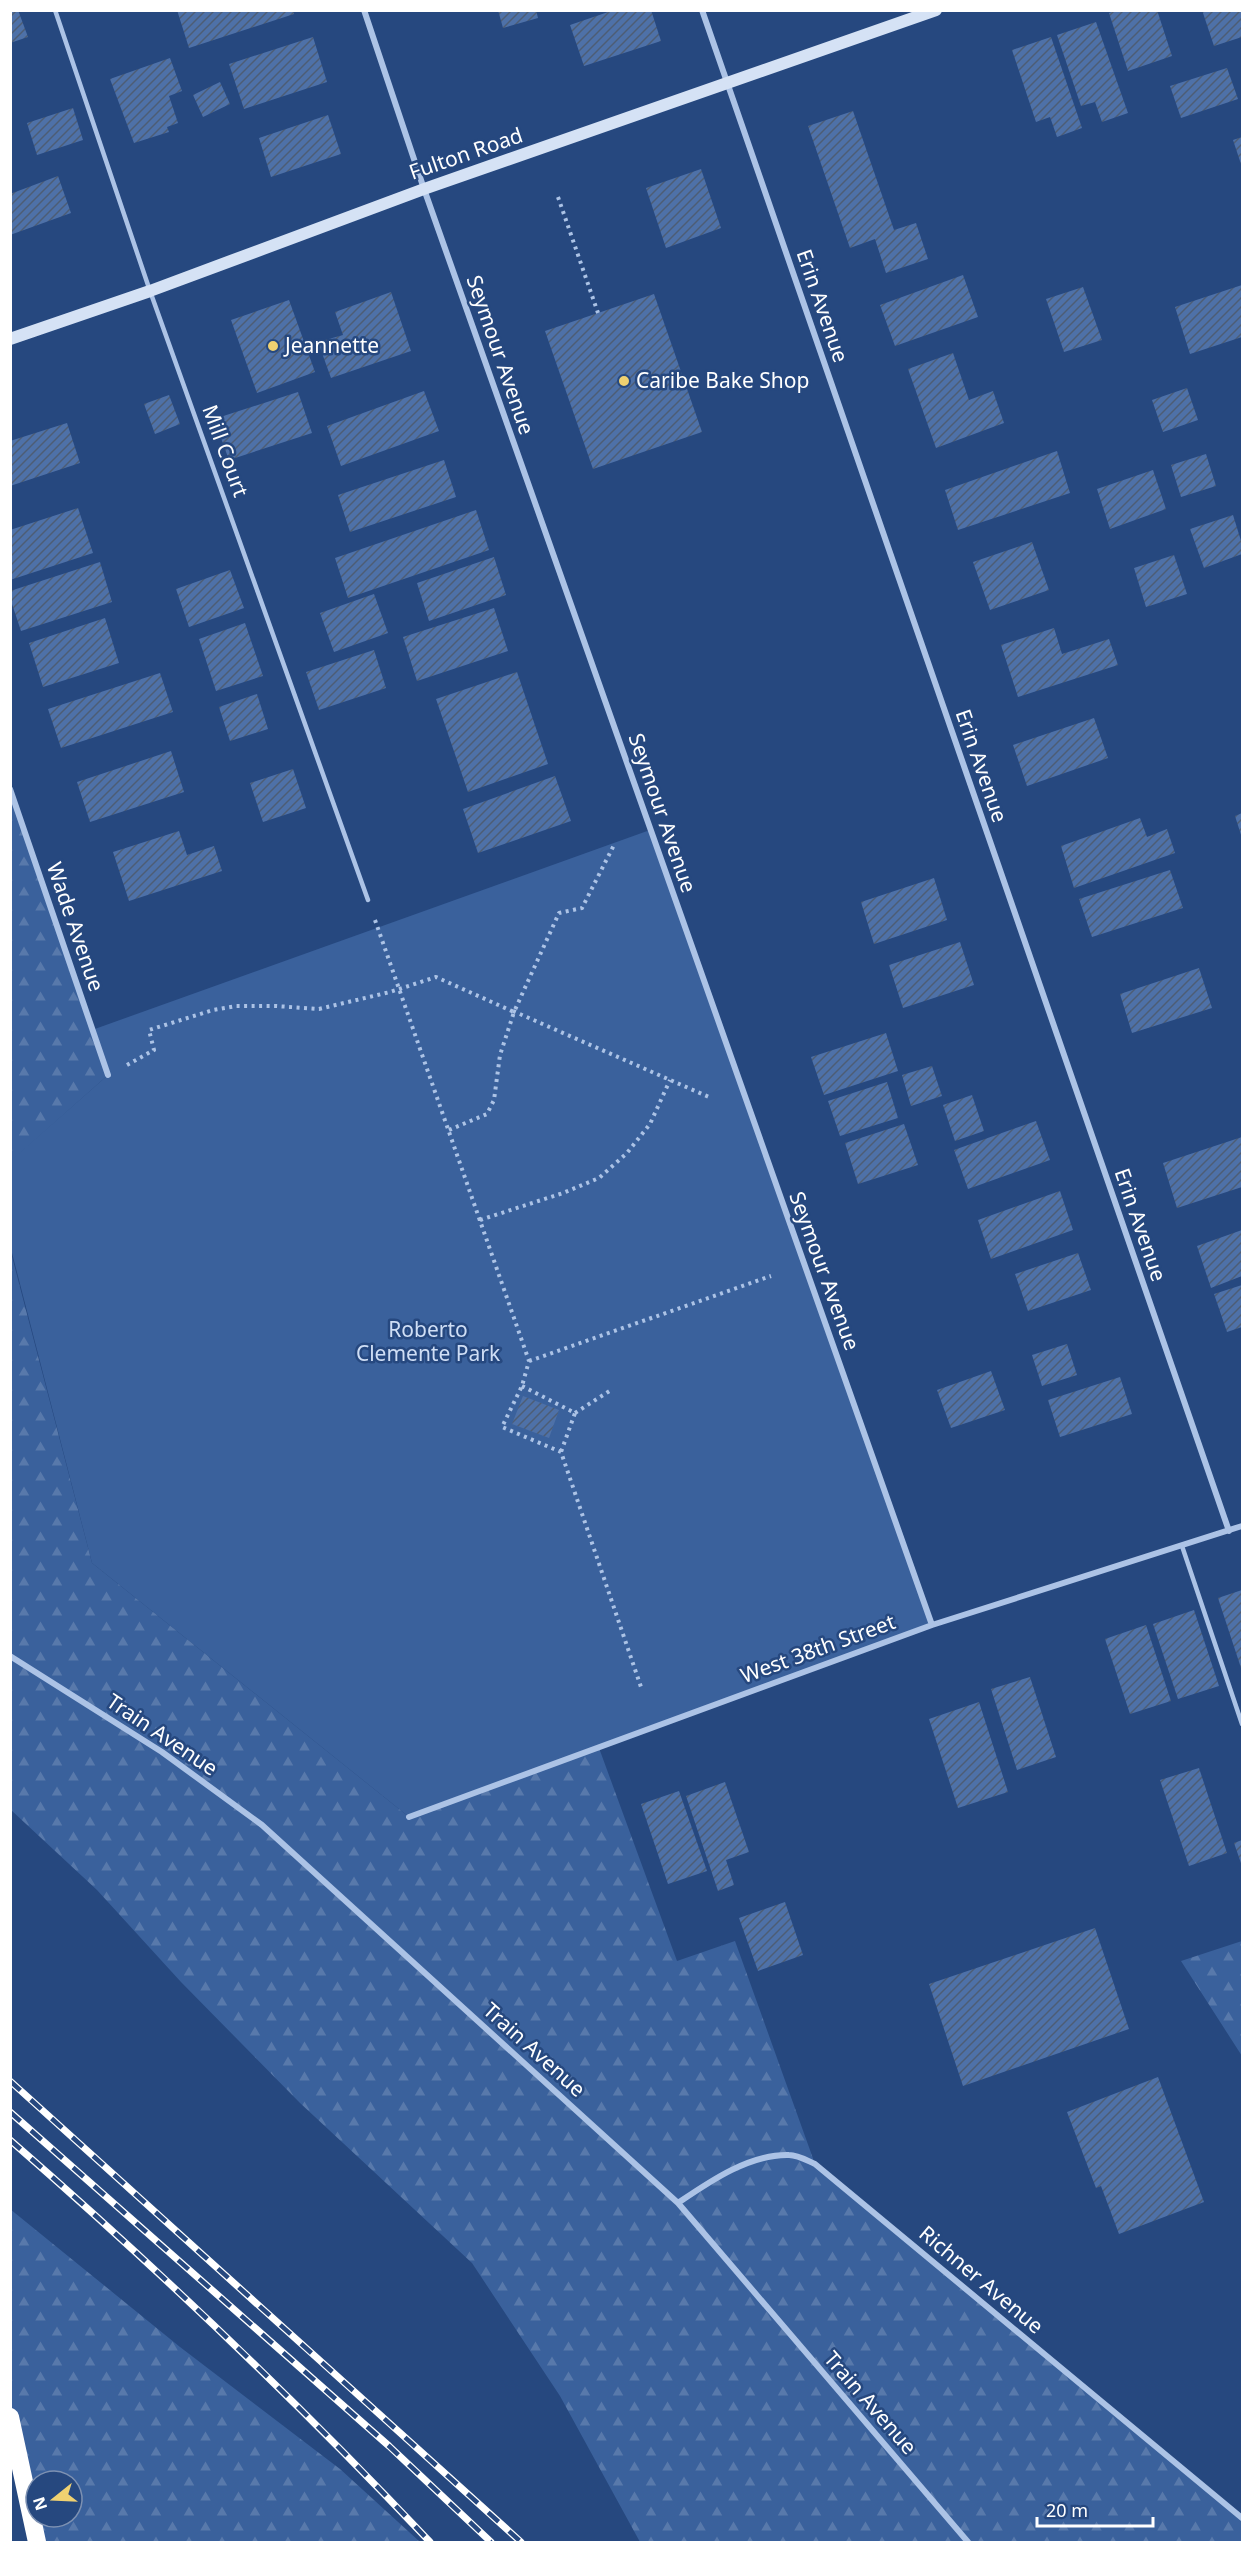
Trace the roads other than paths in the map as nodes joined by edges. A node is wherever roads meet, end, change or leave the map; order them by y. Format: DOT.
graph roads {
  1 [pos="55,10"];
  2 [pos="364,10"];
  3 [pos="702,10"];
  4 [pos="936,10"];
  5 [pos="727,84"];
  6 [pos="424,189"];
  7 [pos="150,291"];
  8 [pos="10,339"];
  9 [pos="10,789"];
  10 [pos="368,900"];
  11 [pos="108,1075"];
  12 [pos="1242,1526"];
  13 [pos="1228,1531"];
  14 [pos="1182,1546"];
  15 [pos="932,1625"];
  16 [pos="10,1656"];
  17 [pos="1242,1724"];
  18 [pos="409,1817"];
  19 [pos="678,2203"];
  20 [pos="10,2417"];
  21 [pos="1242,2518"];
  22 [pos="37,2542"];
  23 [pos="968,2542"];
  1 -- 7 [label="lane, Mill Court"];
  2 -- 6 [label="street, Seymour Avenue"];
  3 -- 5 [label="street, Erin Avenue"];
  4 -- 5 [label="main road, Fulton Road"];
  5 -- 6 [label="main road, Fulton Road"];
  5 -- 13 [label="street, Erin Avenue"];
  6 -- 7 [label="main road, Fulton Road"];
  6 -- 15 [label="street, Seymour Avenue"];
  7 -- 8 [label="main road, Fulton Road"];
  7 -- 10 [label="lane, Mill Court"];
  9 -- 11 [label="street, Wade Avenue"];
  12 -- 13 [label="street, West 38th Street"];
  13 -- 14 [label="street, West 38th Street"];
  14 -- 15 [label="street, West 38th Street"];
  14 -- 17 [label="lane"];
  15 -- 18 [label="street, West 38th Street"];
  16 -- 19 [label="street, Train Avenue"];
  19 -- 21 [label="street, Richner Avenue"];
  19 -- 23 [label="street, Train Avenue"];
  20 -- 22 [label="highway"];
}
